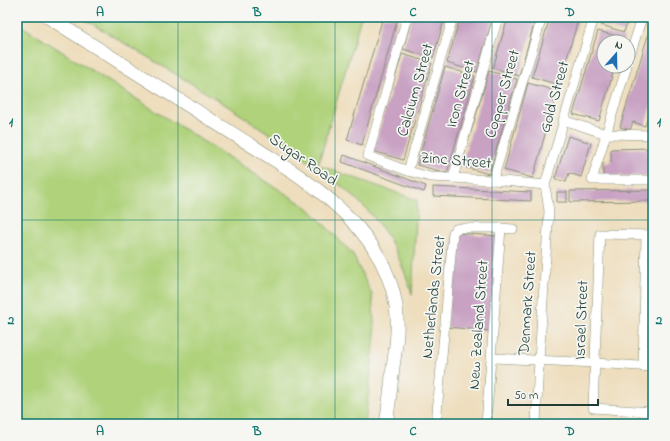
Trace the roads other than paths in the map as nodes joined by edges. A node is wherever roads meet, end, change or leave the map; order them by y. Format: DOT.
graph roads {
  1 [pos="48,17"];
  2 [pos="407,17"];
  3 [pos="453,17"];
  4 [pos="498,17"];
  5 [pos="542,17"];
  6 [pos="594,17"];
  7 [pos="642,17"];
  8 [pos="636,36"];
  9 [pos="625,74"];
  10 [pos="563,120"];
  11 [pos="652,133"];
  12 [pos="606,134"];
  13 [pos="408,171"];
  14 [pos="453,178"];
  15 [pos="494,180"];
  16 [pos="653,180"];
  17 [pos="545,185"];
  18 [pos="501,228"];
  19 [pos="513,229"];
  20 [pos="650,235"];
  21 [pos="492,358"];
  22 [pos="539,360"];
  23 [pos="596,363"];
  24 [pos="643,367"];
  25 [pos="653,368"];
  26 [pos="653,412"];
  27 [pos="386,424"];
  28 [pos="436,424"];
  29 [pos="486,424"];
  30 [pos="536,424"];
  1 -- 27 [label="main road, Sugar Road"];
  2 -- 13 [label="street, Zinc Street"];
  3 -- 13 [label="street, Calcium Street"];
  4 -- 14 [label="street, Iron Street"];
  5 -- 15 [label="street, Copper Street"];
  6 -- 10 [label="street, Gold Street"];
  7 -- 8 [label="street"];
  9 -- 12 [label="street"];
  10 -- 12 [label="street"];
  10 -- 17 [label="street, Gold Street"];
  11 -- 12 [label="street"];
  12 -- 16 [label="street"];
  13 -- 14 [label="street, Zinc Street"];
  14 -- 15 [label="street, Zinc Street"];
  15 -- 17 [label="street, Zinc Street"];
  17 -- 22 [label="street, Denmark Street"];
  18 -- 19 [label="street, Netherlands Street"];
  18 -- 21 [label="street, New Zealand Street"];
  18 -- 28 [label="street, Netherlands Street"];
  20 -- 23 [label="street, Israel Street"];
  20 -- 24 [label="street"];
  21 -- 22 [label="street"];
  21 -- 29 [label="street, New Zealand Street"];
  22 -- 23 [label="street"];
  22 -- 30 [label="street, Denmark Street"];
  23 -- 24 [label="street"];
  23 -- 26 [label="street, Israel Street"];
  24 -- 25 [label="street"];
}
